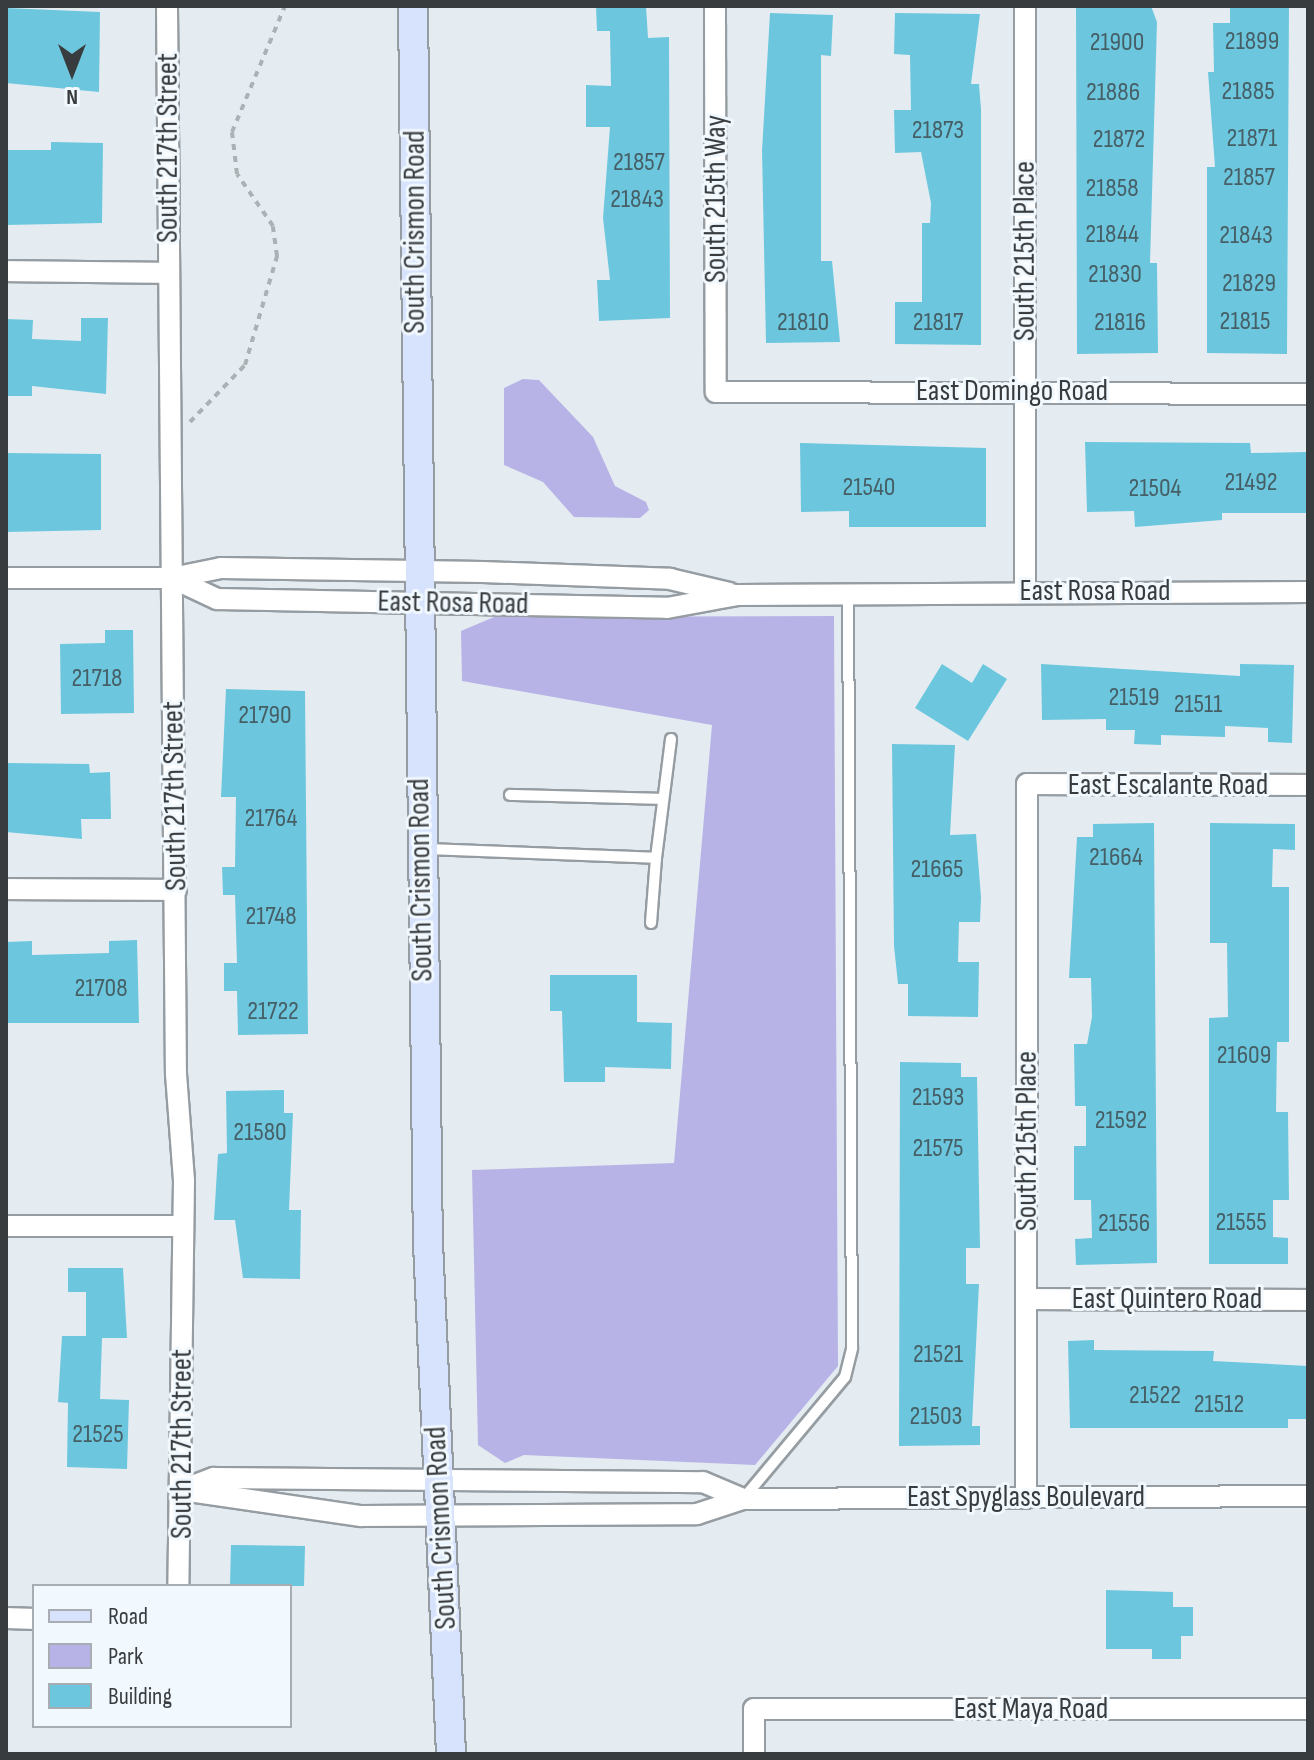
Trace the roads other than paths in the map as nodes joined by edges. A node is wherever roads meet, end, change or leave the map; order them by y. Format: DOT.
graph roads {
  1 [pos="167,6"];
  2 [pos="413,6"];
  3 [pos="715,6"];
  4 [pos="1025,6"];
  5 [pos="6,271"];
  6 [pos="168,273"];
  7 [pos="1025,391"];
  8 [pos="716,392"];
  9 [pos="1308,394"];
  10 [pos="418,571"];
  11 [pos="6,578"];
  12 [pos="172,578"];
  13 [pos="1025,591"];
  14 [pos="1308,592"];
  15 [pos="848,593"];
  16 [pos="737,595"];
  17 [pos="418,601"];
  18 [pos="671,739"];
  19 [pos="1027,784"];
  20 [pos="1308,785"];
  21 [pos="510,795"];
  22 [pos="661,799"];
  23 [pos="420,849"];
  24 [pos="656,858"];
  25 [pos="6,889"];
  26 [pos="176,890"];
  27 [pos="651,923"];
  28 [pos="6,1226"];
  29 [pos="182,1226"];
  30 [pos="1027,1299"];
  31 [pos="1308,1300"];
  32 [pos="437,1483"];
  33 [pos="182,1490"];
  34 [pos="1308,1496"];
  35 [pos="1026,1497"];
  36 [pos="743,1499"];
  37 [pos="440,1515"];
  38 [pos="178,1584"];
  39 [pos="6,1618"];
  40 [pos="32,1619"];
  41 [pos="1308,1709"];
  42 [pos="451,1754"];
  43 [pos="754,1754"];
  1 -- 6 [label="street, South 217th Street"];
  2 -- 10 [label="street, South Crismon Road"];
  3 -- 8 [label="street, South 215th Way"];
  4 -- 7 [label="street, South 215th Place"];
  5 -- 6 [label="street"];
  6 -- 12 [label="street, South 217th Street"];
  7 -- 8 [label="street, East Domingo Road"];
  7 -- 9 [label="street, East Domingo Road"];
  7 -- 13 [label="street, South 215th Place"];
  10 -- 12 [label="street, East Rosa Road"];
  10 -- 16 [label="street, East Rosa Road"];
  10 -- 17 [label="street, South Crismon Road"];
  11 -- 12 [label="street, East Rosa Road"];
  12 -- 17 [label="street, East Rosa Road"];
  12 -- 26 [label="street, South 217th Street"];
  13 -- 14 [label="street, East Rosa Road"];
  13 -- 15 [label="street, East Rosa Road"];
  15 -- 16 [label="street, East Rosa Road"];
  15 -- 36 [label="lane"];
  16 -- 17 [label="street, East Rosa Road"];
  17 -- 23 [label="street, South Crismon Road"];
  18 -- 22 [label="lane"];
  19 -- 20 [label="street, East Escalante Road"];
  19 -- 30 [label="street, South 215th Place"];
  21 -- 22 [label="lane"];
  22 -- 24 [label="lane"];
  23 -- 24 [label="lane"];
  23 -- 32 [label="street, South Crismon Road"];
  24 -- 27 [label="lane"];
  25 -- 26 [label="street"];
  26 -- 29 [label="street, South 217th Street"];
  28 -- 29 [label="street"];
  29 -- 33 [label="street, South 217th Street"];
  30 -- 31 [label="street, East Quintero Road"];
  30 -- 35 [label="street, South 215th Place"];
  32 -- 33 [label="street, East Spyglass Boulevard"];
  32 -- 36 [label="street, East Spyglass Boulevard"];
  32 -- 37 [label="street, South Crismon Road"];
  33 -- 37 [label="street, East Spyglass Boulevard"];
  33 -- 38 [label="street, South 217th Street"];
  34 -- 35 [label="street, East Spyglass Boulevard"];
  35 -- 36 [label="street, East Spyglass Boulevard"];
  36 -- 37 [label="street, East Spyglass Boulevard"];
  37 -- 42 [label="street, South Crismon Road"];
  39 -- 40 [label="street"];
  41 -- 43 [label="street, East Maya Road"];
}
